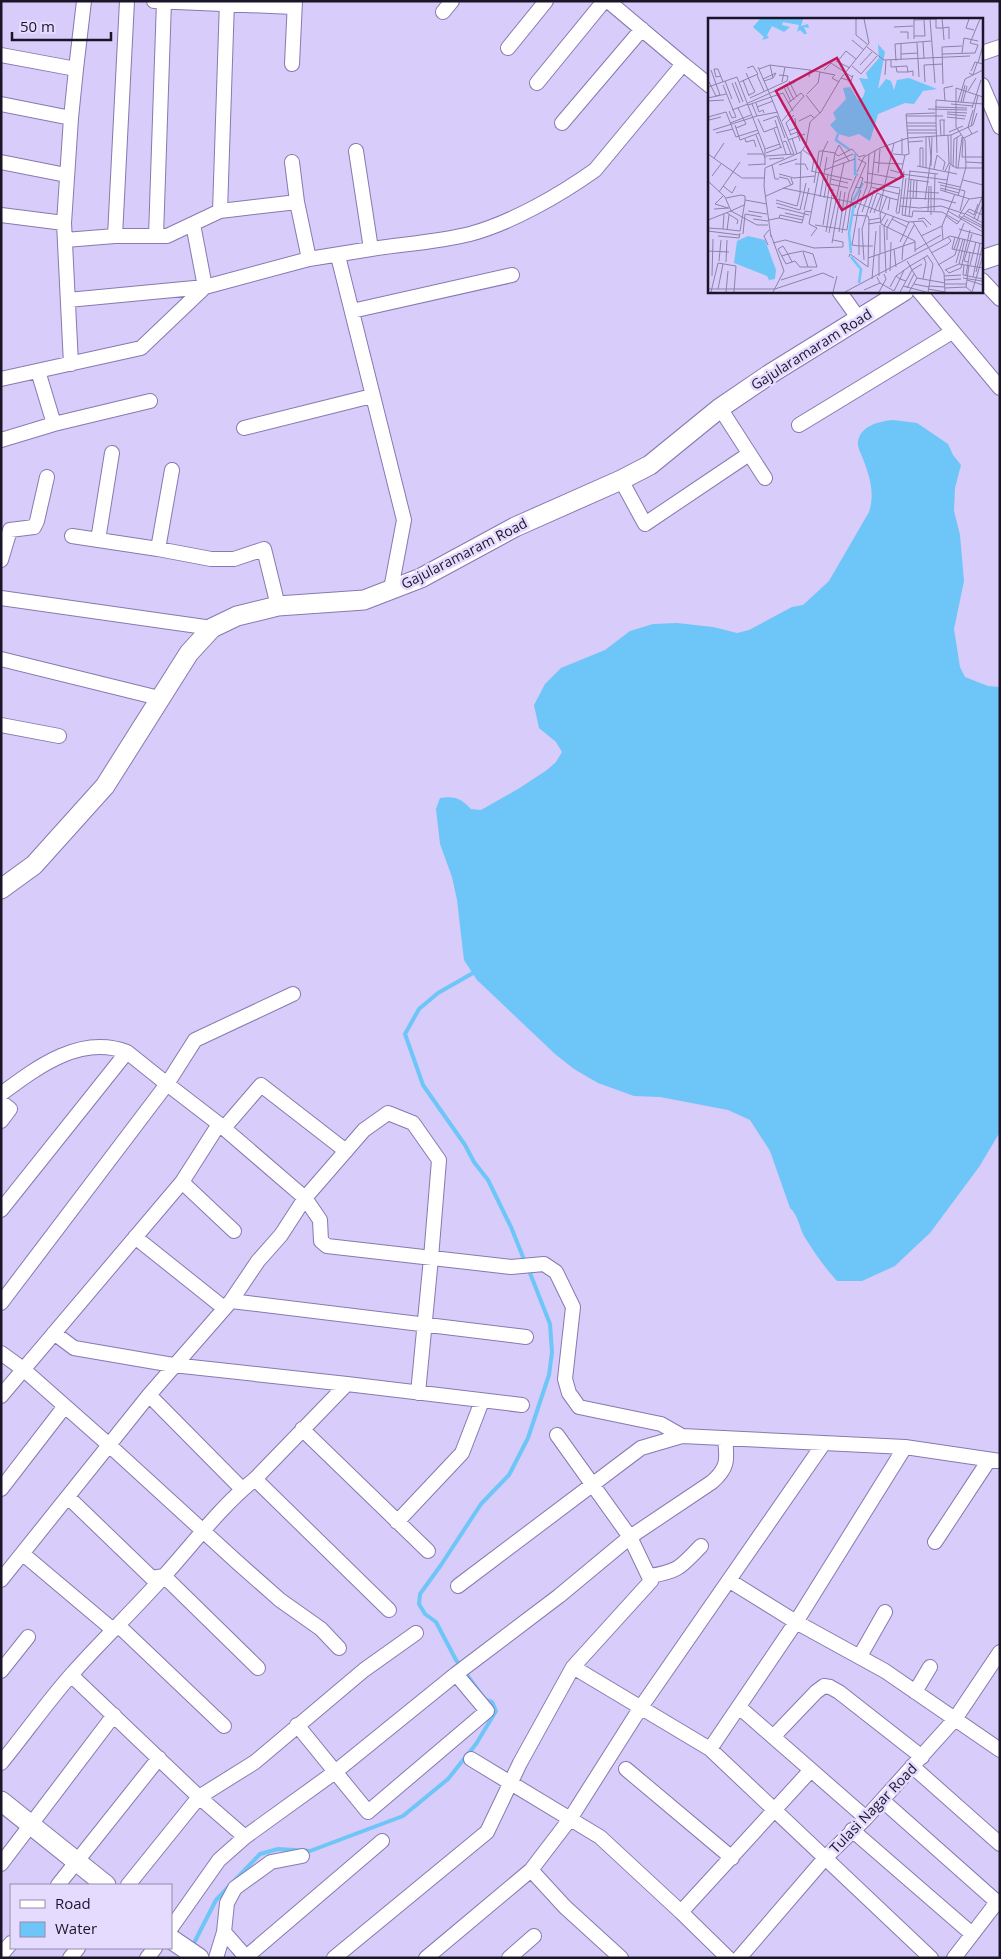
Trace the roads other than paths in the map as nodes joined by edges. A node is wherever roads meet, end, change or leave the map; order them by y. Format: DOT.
graph roads {
  1 [pos="84,1"];
  2 [pos="127,1"];
  3 [pos="546,1"];
  4 [pos="604,1"];
  5 [pos="608,1"];
  6 [pos="161,2"];
  7 [pos="227,3"];
  8 [pos="294,4"];
  9 [pos="642,29"];
  10 [pos="1000,47"];
  11 [pos="508,48"];
  12 [pos="984,53"];
  13 [pos="1,55"];
  14 [pos="292,64"];
  15 [pos="683,64"];
  16 [pos="76,69"];
  17 [pos="537,83"];
  18 [pos="708,84"];
  19 [pos="984,88"];
  20 [pos="1,104"];
  21 [pos="995,104"];
  22 [pos="71,118"];
  23 [pos="562,123"];
  24 [pos="1000,127"];
  25 [pos="356,151"];
  26 [pos="1,162"];
  27 [pos="292,162"];
  28 [pos="66,175"];
  29 [pos="297,202"];
  30 [pos="220,211"];
  31 [pos="1,215"];
  32 [pos="64,223"];
  33 [pos="193,224"];
  34 [pos="115,236"];
  35 [pos="156,236"];
  36 [pos="65,240"];
  37 [pos="371,249"];
  38 [pos="1000,254"];
  39 [pos="338,256"];
  40 [pos="984,259"];
  41 [pos="309,260"];
  42 [pos="512,275"];
  43 [pos="984,282"];
  44 [pos="205,287"];
  45 [pos="840,292"];
  46 [pos="902,292"];
  47 [pos="920,292"];
  48 [pos="1000,299"];
  49 [pos="68,300"];
  50 [pos="352,311"];
  51 [pos="859,319"];
  52 [pos="952,332"];
  53 [pos="70,364"];
  54 [pos="38,371"];
  55 [pos="1,379"];
  56 [pos="1000,388"];
  57 [pos="372,396"];
  58 [pos="150,401"];
  59 [pos="720,408"];
  60 [pos="54,424"];
  61 [pos="800,425"];
  62 [pos="244,428"];
  63 [pos="1,440"];
  64 [pos="112,453"];
  65 [pos="749,454"];
  66 [pos="172,470"];
  67 [pos="47,477"];
  68 [pos="765,478"];
  69 [pos="621,480"];
  70 [pos="72,536"];
  71 [pos="98,540"];
  72 [pos="158,549"];
  73 [pos="1,560"];
  74 [pos="392,589"];
  75 [pos="1,598"];
  76 [pos="278,606"];
  77 [pos="212,628"];
  78 [pos="1,659"];
  79 [pos="159,698"];
  80 [pos="1,725"];
  81 [pos="58,736"];
  82 [pos="1,889"];
  83 [pos="294,994"];
  84 [pos="127,1052"];
  85 [pos="167,1084"];
  86 [pos="1,1094"];
  87 [pos="1,1102"];
  88 [pos="1,1120"];
  89 [pos="222,1126"];
  90 [pos="346,1151"];
  91 [pos="182,1182"];
  92 [pos="305,1198"];
  93 [pos="1,1210"];
  94 [pos="234,1231"];
  95 [pos="135,1237"];
  96 [pos="431,1258"];
  97 [pos="1,1304"];
  98 [pos="227,1305"];
  99 [pos="424,1324"];
  100 [pos="54,1333"];
  101 [pos="526,1337"];
  102 [pos="1,1353"];
  103 [pos="173,1365"];
  104 [pos="23,1369"];
  105 [pos="347,1384"];
  106 [pos="418,1393"];
  107 [pos="149,1395"];
  108 [pos="1,1396"];
  109 [pos="482,1401"];
  110 [pos="522,1405"];
  111 [pos="65,1406"];
  112 [pos="302,1429"];
  113 [pos="557,1435"];
  114 [pos="682,1436"];
  115 [pos="725,1438"];
  116 [pos="824,1443"];
  117 [pos="109,1445"];
  118 [pos="905,1447"];
  119 [pos="994,1460"];
  120 [pos="255,1479"];
  121 [pos="593,1484"];
  122 [pos="1,1489"];
  123 [pos="242,1489"];
  124 [pos="68,1497"];
  125 [pos="397,1522"];
  126 [pos="202,1530"];
  127 [pos="630,1537"];
  128 [pos="936,1542"];
  129 [pos="701,1546"];
  130 [pos="428,1551"];
  131 [pos="23,1554"];
  132 [pos="164,1576"];
  133 [pos="650,1576"];
  134 [pos="1,1580"];
  135 [pos="730,1581"];
  136 [pos="458,1586"];
  137 [pos="388,1610"];
  138 [pos="885,1612"];
  139 [pos="796,1622"];
  140 [pos="112,1629"];
  141 [pos="416,1633"];
  142 [pos="28,1637"];
  143 [pos="339,1648"];
  144 [pos="1000,1652"];
  145 [pos="860,1656"];
  146 [pos="573,1667"];
  147 [pos="930,1667"];
  148 [pos="258,1668"];
  149 [pos="461,1671"];
  150 [pos="1,1672"];
  151 [pos="71,1676"];
  152 [pos="915,1692"];
  153 [pos="641,1707"];
  154 [pos="738,1707"];
  155 [pos="114,1716"];
  156 [pos="955,1719"];
  157 [pos="297,1725"];
  158 [pos="224,1726"];
  159 [pos="772,1737"];
  160 [pos="710,1749"];
  161 [pos="1000,1750"];
  162 [pos="159,1758"];
  163 [pos="471,1759"];
  164 [pos="917,1761"];
  165 [pos="1,1763"];
  166 [pos="626,1769"];
  167 [pos="810,1771"];
  168 [pos="335,1772"];
  169 [pos="511,1783"];
  170 [pos="198,1797"];
  171 [pos="882,1800"];
  172 [pos="1,1801"];
  173 [pos="775,1810"];
  174 [pos="866,1818"];
  175 [pos="570,1819"];
  176 [pos="32,1826"];
  177 [pos="852,1830"];
  178 [pos="245,1837"];
  179 [pos="382,1841"];
  180 [pos="1000,1844"];
  181 [pos="302,1856"];
  182 [pos="732,1858"];
  183 [pos="825,1858"];
  184 [pos="76,1862"];
  185 [pos="1,1864"];
  186 [pos="531,1870"];
  187 [pos="59,1884"];
  188 [pos="105,1884"];
  189 [pos="129,1884"];
  190 [pos="997,1908"];
  191 [pos="681,1912"];
  192 [pos="172,1927"];
  193 [pos="224,1932"];
  194 [pos="972,1934"];
  195 [pos="534,1936"];
  196 [pos="172,1940"];
  197 [pos="10,1944"];
  198 [pos="1,1956"];
  199 [pos="246,1957"];
  200 [pos="199,1958"];
  201 [pos="216,1958"];
  202 [pos="334,1958"];
  203 [pos="426,1958"];
  204 [pos="509,1958"];
  205 [pos="621,1958"];
  206 [pos="728,1958"];
  207 [pos="739,1958"];
  208 [pos="931,1958"];
  209 [pos="955,1958"];
  1 -- 16 [label="street"];
  2 -- 34 [label="street"];
  3 -- 11 [label="street"];
  4 -- 17 [label="street"];
  5 -- 9 [label="street"];
  6 -- 7 [label="street"];
  6 -- 35 [label="street"];
  7 -- 8 [label="street"];
  7 -- 30 [label="street"];
  8 -- 14 [label="street"];
  9 -- 15 [label="street"];
  9 -- 23 [label="street"];
  10 -- 12 [label="street"];
  13 -- 16 [label="street"];
  15 -- 18 [label="street"];
  15 -- 37 [label="street"];
  16 -- 22 [label="street"];
  19 -- 21 [label="street"];
  20 -- 22 [label="street"];
  21 -- 24 [label="street"];
  22 -- 28 [label="street"];
  25 -- 37 [label="street"];
  26 -- 28 [label="street"];
  27 -- 29 [label="street"];
  28 -- 32 [label="street"];
  29 -- 30 [label="street"];
  29 -- 41 [label="street"];
  30 -- 33 [label="street"];
  31 -- 32 [label="street"];
  32 -- 36 [label="street"];
  33 -- 35 [label="street"];
  33 -- 44 [label="street"];
  34 -- 35 [label="street"];
  34 -- 36 [label="street"];
  36 -- 49 [label="street"];
  37 -- 39 [label="street"];
  38 -- 40 [label="main road"];
  39 -- 41 [label="street"];
  39 -- 50 [label="street"];
  41 -- 44 [label="street"];
  42 -- 50 [label="street"];
  43 -- 48 [label="street"];
  44 -- 49 [label="street"];
  44 -- 53 [label="street"];
  45 -- 51 [label="street"];
  46 -- 51 [label="main road, Gajularamaram Road"];
  47 -- 52 [label="street"];
  49 -- 53 [label="street"];
  50 -- 57 [label="street"];
  51 -- 59 [label="main road, Gajularamaram Road"];
  52 -- 56 [label="street"];
  52 -- 61 [label="street"];
  53 -- 54 [label="street"];
  54 -- 55 [label="street"];
  54 -- 60 [label="street"];
  57 -- 62 [label="street"];
  57 -- 74 [label="street"];
  58 -- 60 [label="street"];
  59 -- 65 [label="street"];
  59 -- 69 [label="main road, Gajularamaram Road"];
  60 -- 63 [label="street"];
  64 -- 71 [label="street"];
  65 -- 68 [label="street"];
  65 -- 69 [label="street"];
  66 -- 72 [label="street"];
  67 -- 73 [label="street"];
  69 -- 74 [label="main road, Gajularamaram Road"];
  70 -- 71 [label="street"];
  71 -- 72 [label="street"];
  72 -- 76 [label="street"];
  74 -- 76 [label="main road, Gajularamaram Road"];
  75 -- 77 [label="street"];
  76 -- 77 [label="main road, Gajularamaram Road"];
  77 -- 79 [label="main road, Gajularamaram Road"];
  78 -- 79 [label="street"];
  79 -- 82 [label="main road, Gajularamaram Road"];
  80 -- 81 [label="street"];
  83 -- 85 [label="street"];
  84 -- 85 [label="street"];
  84 -- 86 [label="street"];
  84 -- 93 [label="street"];
  85 -- 89 [label="street"];
  85 -- 97 [label="street"];
  87 -- 88 [label="street"];
  89 -- 90 [label="street"];
  89 -- 91 [label="street"];
  89 -- 92 [label="street"];
  90 -- 92 [label="street"];
  90 -- 96 [label="street"];
  91 -- 94 [label="street"];
  91 -- 95 [label="street"];
  92 -- 96 [label="street"];
  92 -- 98 [label="street"];
  95 -- 98 [label="street"];
  95 -- 100 [label="street"];
  96 -- 99 [label="street"];
  96 -- 114 [label="street"];
  98 -- 99 [label="street"];
  98 -- 103 [label="street"];
  99 -- 101 [label="street"];
  99 -- 106 [label="street"];
  100 -- 103 [label="street"];
  100 -- 104 [label="street"];
  102 -- 104 [label="street"];
  103 -- 105 [label="street"];
  103 -- 107 [label="street"];
  104 -- 108 [label="street"];
  104 -- 111 [label="street"];
  105 -- 106 [label="street"];
  105 -- 112 [label="street"];
  106 -- 109 [label="street"];
  107 -- 117 [label="street"];
  107 -- 123 [label="street"];
  109 -- 110 [label="street"];
  109 -- 125 [label="street"];
  111 -- 117 [label="street"];
  111 -- 122 [label="street"];
  112 -- 120 [label="street"];
  112 -- 125 [label="street"];
  113 -- 121 [label="street"];
  114 -- 115 [label="street"];
  114 -- 121 [label="street"];
  115 -- 116 [label="street"];
  115 -- 127 [label="street"];
  116 -- 118 [label="street"];
  116 -- 135 [label="street"];
  117 -- 124 [label="street"];
  117 -- 126 [label="street"];
  118 -- 119 [label="street"];
  118 -- 139 [label="street"];
  119 -- 128 [label="street"];
  120 -- 123 [label="street"];
  120 -- 137 [label="street"];
  121 -- 127 [label="street"];
  121 -- 136 [label="street"];
  123 -- 126 [label="street"];
  124 -- 131 [label="street"];
  124 -- 132 [label="street"];
  125 -- 130 [label="street"];
  126 -- 132 [label="street"];
  126 -- 143 [label="street"];
  127 -- 133 [label="street"];
  127 -- 149 [label="street"];
  129 -- 133 [label="street"];
  131 -- 134 [label="street"];
  131 -- 140 [label="street"];
  132 -- 140 [label="street"];
  132 -- 148 [label="street"];
  133 -- 146 [label="street"];
  135 -- 139 [label="street"];
  135 -- 153 [label="street"];
  138 -- 145 [label="street"];
  139 -- 145 [label="street"];
  139 -- 154 [label="street"];
  140 -- 151 [label="street"];
  140 -- 158 [label="street"];
  141 -- 157 [label="street"];
  142 -- 150 [label="street"];
  144 -- 156 [label="street, Tulasi Nagar Road"];
  145 -- 152 [label="street"];
  146 -- 153 [label="street"];
  146 -- 169 [label="street"];
  147 -- 152 [label="street"];
  149 -- 168 [label="street"];
  149 -- 168 [label="street"];
  151 -- 155 [label="street"];
  151 -- 165 [label="street"];
  152 -- 156 [label="street"];
  153 -- 160 [label="street"];
  153 -- 175 [label="street"];
  154 -- 159 [label="street"];
  154 -- 160 [label="street"];
  155 -- 162 [label="street"];
  155 -- 176 [label="street"];
  156 -- 161 [label="street"];
  156 -- 164 [label="street, Tulasi Nagar Road"];
  157 -- 168 [label="street"];
  157 -- 170 [label="street"];
  159 -- 164 [label="street"];
  159 -- 167 [label="street"];
  160 -- 173 [label="street"];
  162 -- 170 [label="street"];
  162 -- 184 [label="street"];
  163 -- 169 [label="street"];
  164 -- 171 [label="street, Tulasi Nagar Road"];
  164 -- 180 [label="street"];
  166 -- 182 [label="street"];
  167 -- 173 [label="street"];
  167 -- 174 [label="street"];
  168 -- 178 [label="street"];
  169 -- 175 [label="street"];
  169 -- 202 [label="street"];
  170 -- 178 [label="street"];
  170 -- 189 [label="street"];
  171 -- 174 [label="street, Tulasi Nagar Road"];
  171 -- 190 [label="street"];
  172 -- 176 [label="main road"];
  173 -- 182 [label="street"];
  173 -- 183 [label="street"];
  174 -- 177 [label="street, Tulasi Nagar Road"];
  175 -- 186 [label="street"];
  175 -- 191 [label="street"];
  176 -- 184 [label="main road"];
  176 -- 185 [label="street"];
  177 -- 183 [label="street, Tulasi Nagar Road"];
  177 -- 194 [label="street"];
  178 -- 192 [label="street"];
  179 -- 199 [label="street"];
  181 -- 193 [label="street"];
  182 -- 191 [label="street"];
  183 -- 207 [label="street, Tulasi Nagar Road"];
  183 -- 208 [label="street"];
  184 -- 187 [label="street"];
  184 -- 188 [label="main road"];
  186 -- 203 [label="street"];
  186 -- 205 [label="street"];
  190 -- 194 [label="street"];
  191 -- 206 [label="street"];
  193 -- 199 [label="street"];
  193 -- 201 [label="street"];
  194 -- 209 [label="street"];
  195 -- 204 [label="street"];
  196 -- 200 [label="main road"];
  197 -- 198 [label="street"];
}
